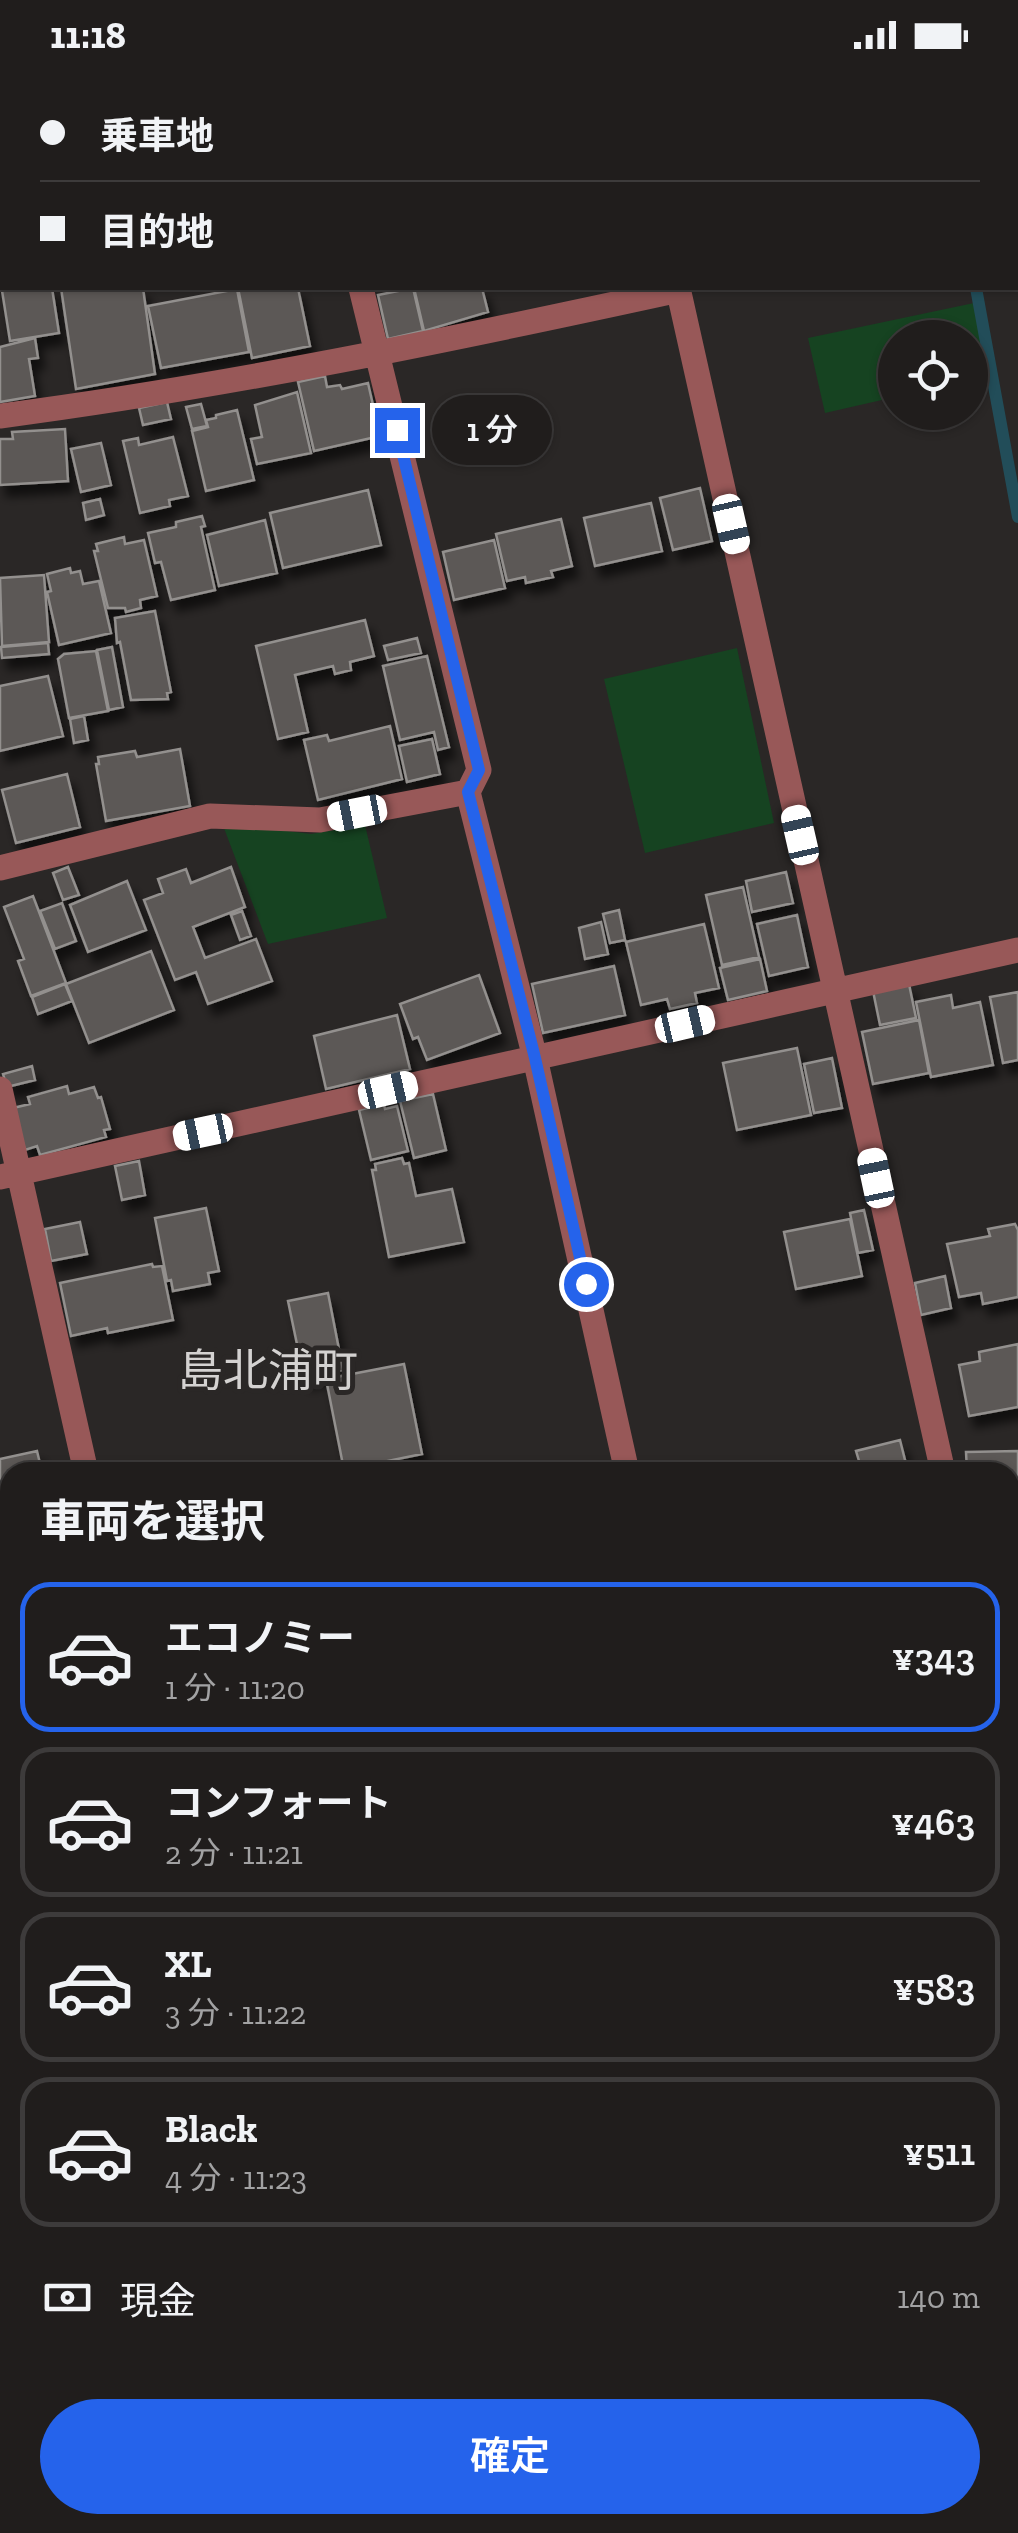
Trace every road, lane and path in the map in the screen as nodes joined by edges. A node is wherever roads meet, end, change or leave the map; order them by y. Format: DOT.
graph roads {
  1 [pos="362,290"];
  2 [pos="673,290"];
  3 [pos="678,290"];
  4 [pos="379,355"];
  5 [pos="0,416"];
  6 [pos="468,792"];
  7 [pos="0,868"];
  8 [pos="1018,950"];
  9 [pos="835,991"];
  10 [pos="535,1058"];
  11 [pos="0,1089"];
  12 [pos="9,1175"];
  13 [pos="83,1462"];
  14 [pos="625,1462"];
  15 [pos="941,1462"];
  1 -- 4 [label="street"];
  2 -- 4 [label="street"];
  3 -- 9 [label="street"];
  4 -- 5 [label="street"];
  4 -- 6 [label="street"];
  6 -- 7 [label="street"];
  6 -- 10 [label="street"];
  8 -- 9 [label="street"];
  9 -- 10 [label="street"];
  9 -- 15 [label="street"];
  10 -- 12 [label="street"];
  10 -- 14 [label="street"];
  11 -- 12 [label="street"];
  12 -- 13 [label="street"];
}
